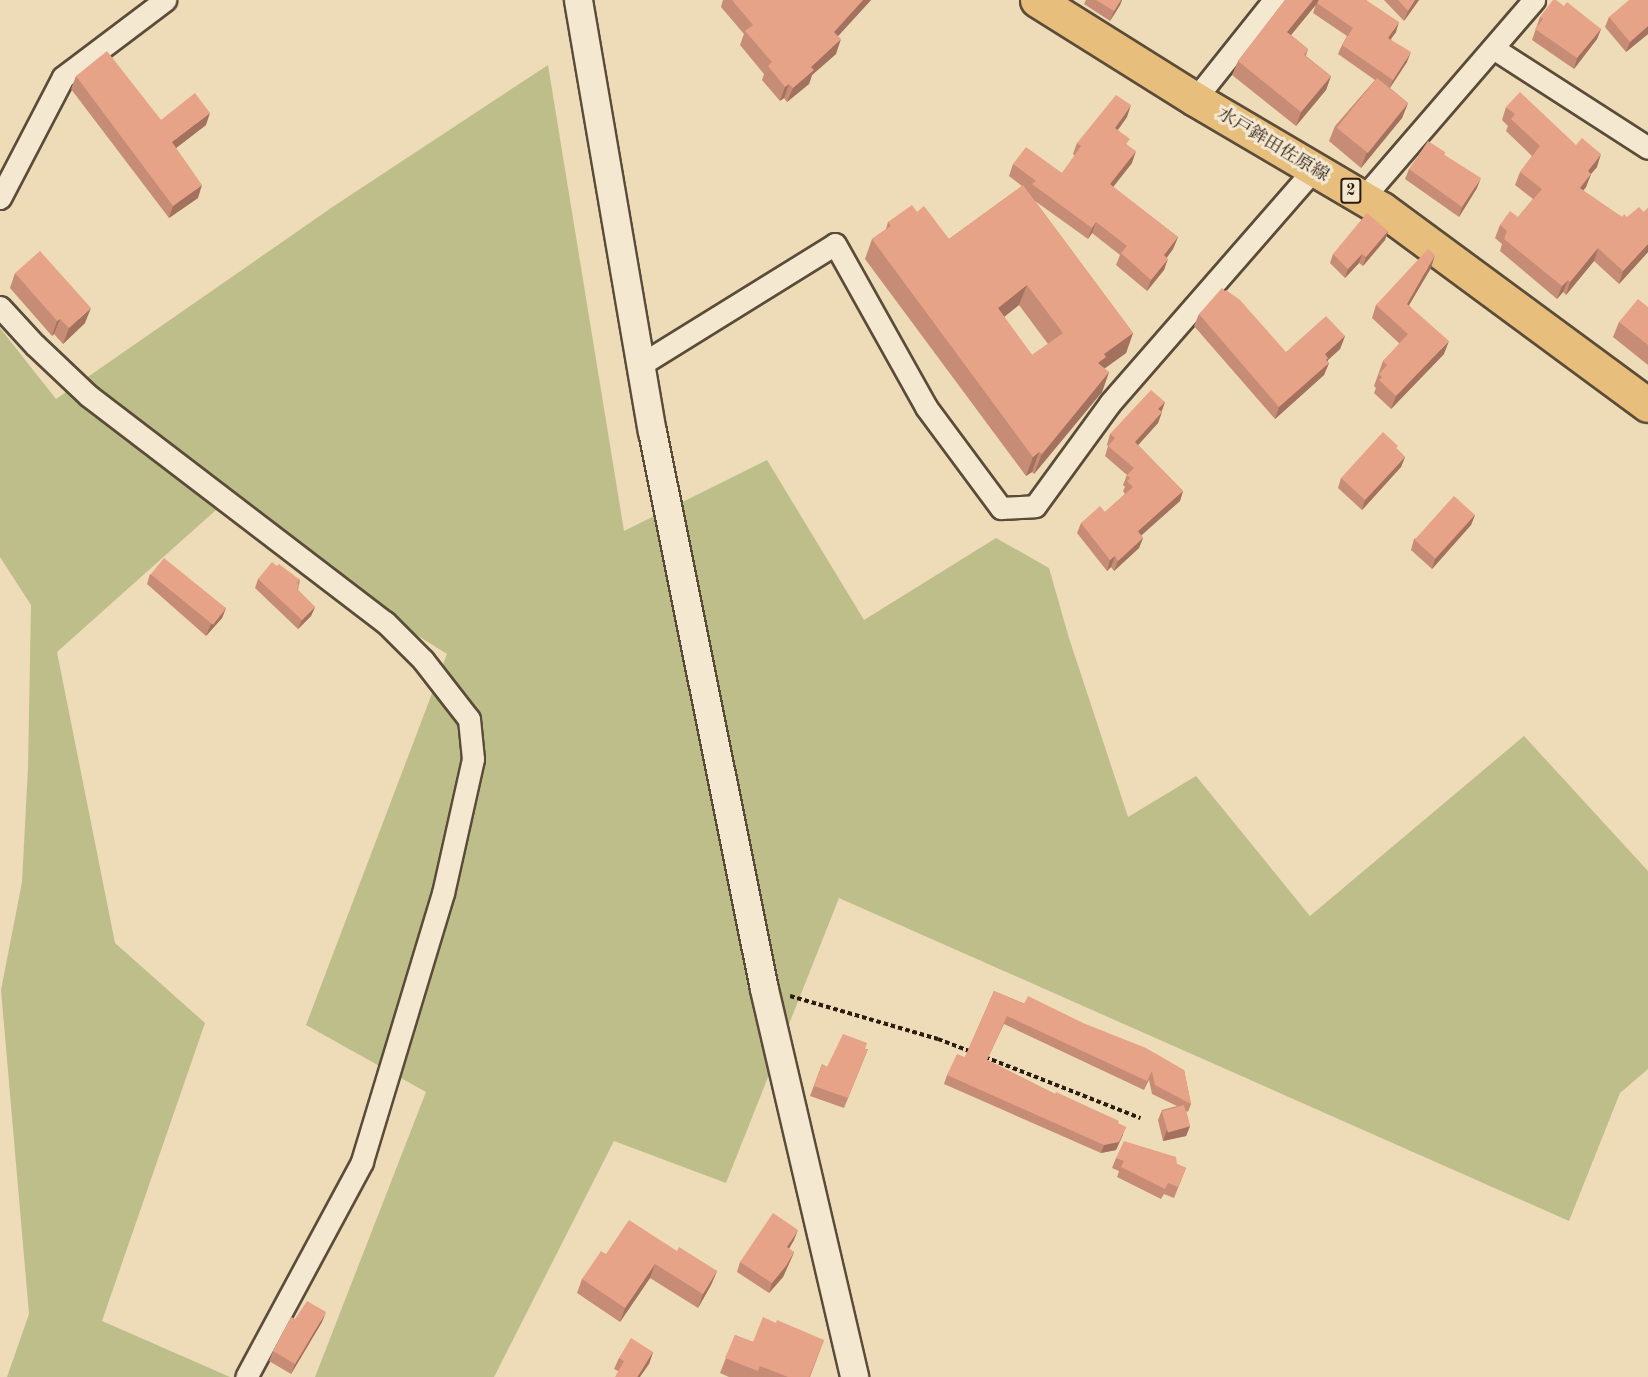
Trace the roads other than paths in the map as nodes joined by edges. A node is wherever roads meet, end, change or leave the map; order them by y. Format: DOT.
graph roads {
  1 [pos="165,0"];
  2 [pos="578,0"];
  3 [pos="1038,0"];
  4 [pos="1274,0"];
  5 [pos="1534,0"];
  6 [pos="1493,48"];
  7 [pos="1195,99"];
  8 [pos="1648,148"];
  9 [pos="1314,169"];
  10 [pos="0,198"];
  11 [pos="1363,198"];
  12 [pos="0,307"];
  13 [pos="640,365"];
  14 [pos="1648,405"];
  15 [pos="246,1377"];
  16 [pos="854,1377"];
  1 -- 10 [label="street"];
  2 -- 13 [label="street"];
  3 -- 7 [label="main road, 水戸鉾田佐原線 / 2"];
  4 -- 7 [label="street"];
  5 -- 6 [label="street"];
  6 -- 8 [label="street"];
  6 -- 11 [label="street"];
  7 -- 9 [label="main road, 水戸鉾田佐原線 / 2"];
  9 -- 11 [label="main road, 水戸鉾田佐原線 / 2"];
  9 -- 13 [label="street"];
  11 -- 14 [label="main road, 水戸鉾田佐原線 / 2"];
  12 -- 15 [label="street"];
  13 -- 16 [label="street"];
}
